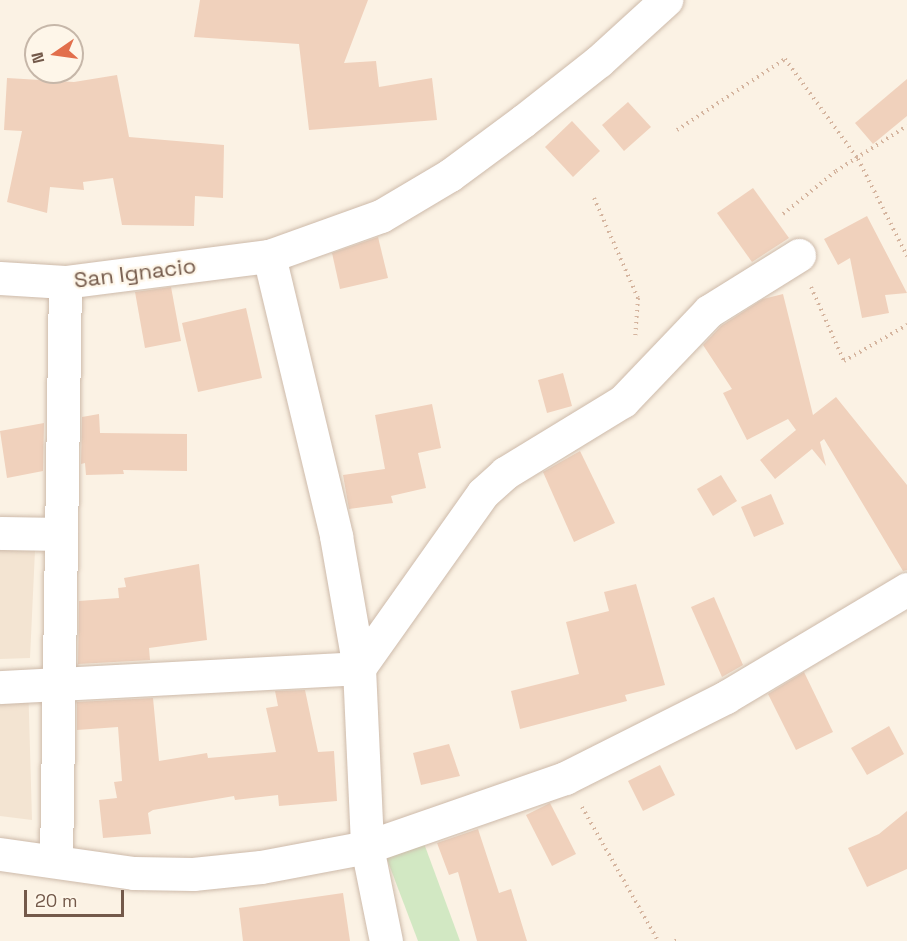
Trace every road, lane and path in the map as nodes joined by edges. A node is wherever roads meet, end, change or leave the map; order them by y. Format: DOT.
graph roads {
  1 [pos="666,0"];
  2 [pos="907,126"];
  3 [pos="677,130"];
  4 [pos="858,159"];
  5 [pos="594,198"];
  6 [pos="783,214"];
  7 [pos="799,255"];
  8 [pos="269,256"];
  9 [pos="907,256"];
  10 [pos="0,278"];
  11 [pos="65,282"];
  12 [pos="907,325"];
  13 [pos="645,374"];
  14 [pos="0,533"];
  15 [pos="61,534"];
  16 [pos="907,589"];
  17 [pos="359,668"];
  18 [pos="56,686"];
  19 [pos="0,687"];
  20 [pos="565,778"];
  21 [pos="366,847"];
  22 [pos="0,854"];
  23 [pos="56,861"];
  24 [pos="386,941"];
  25 [pos="658,941"];
  1 -- 8 [label="street, San Ignacio"];
  2 -- 4 [label="path"];
  3 -- 4 [label="path"];
  4 -- 6 [label="path"];
  4 -- 9 [label="path"];
  5 -- 13 [label="path"];
  7 -- 12 [label="path"];
  7 -- 13 [label="street"];
  8 -- 11 [label="street, San Ignacio"];
  8 -- 17 [label="street"];
  10 -- 11 [label="street, San Ignacio"];
  11 -- 15 [label="street"];
  13 -- 17 [label="street"];
  14 -- 15 [label="street"];
  15 -- 18 [label="street"];
  16 -- 20 [label="street"];
  17 -- 18 [label="street"];
  17 -- 21 [label="street"];
  18 -- 19 [label="street"];
  18 -- 23 [label="street"];
  20 -- 21 [label="street"];
  20 -- 25 [label="path"];
  21 -- 23 [label="street"];
  21 -- 24 [label="street"];
  22 -- 23 [label="street"];
}
